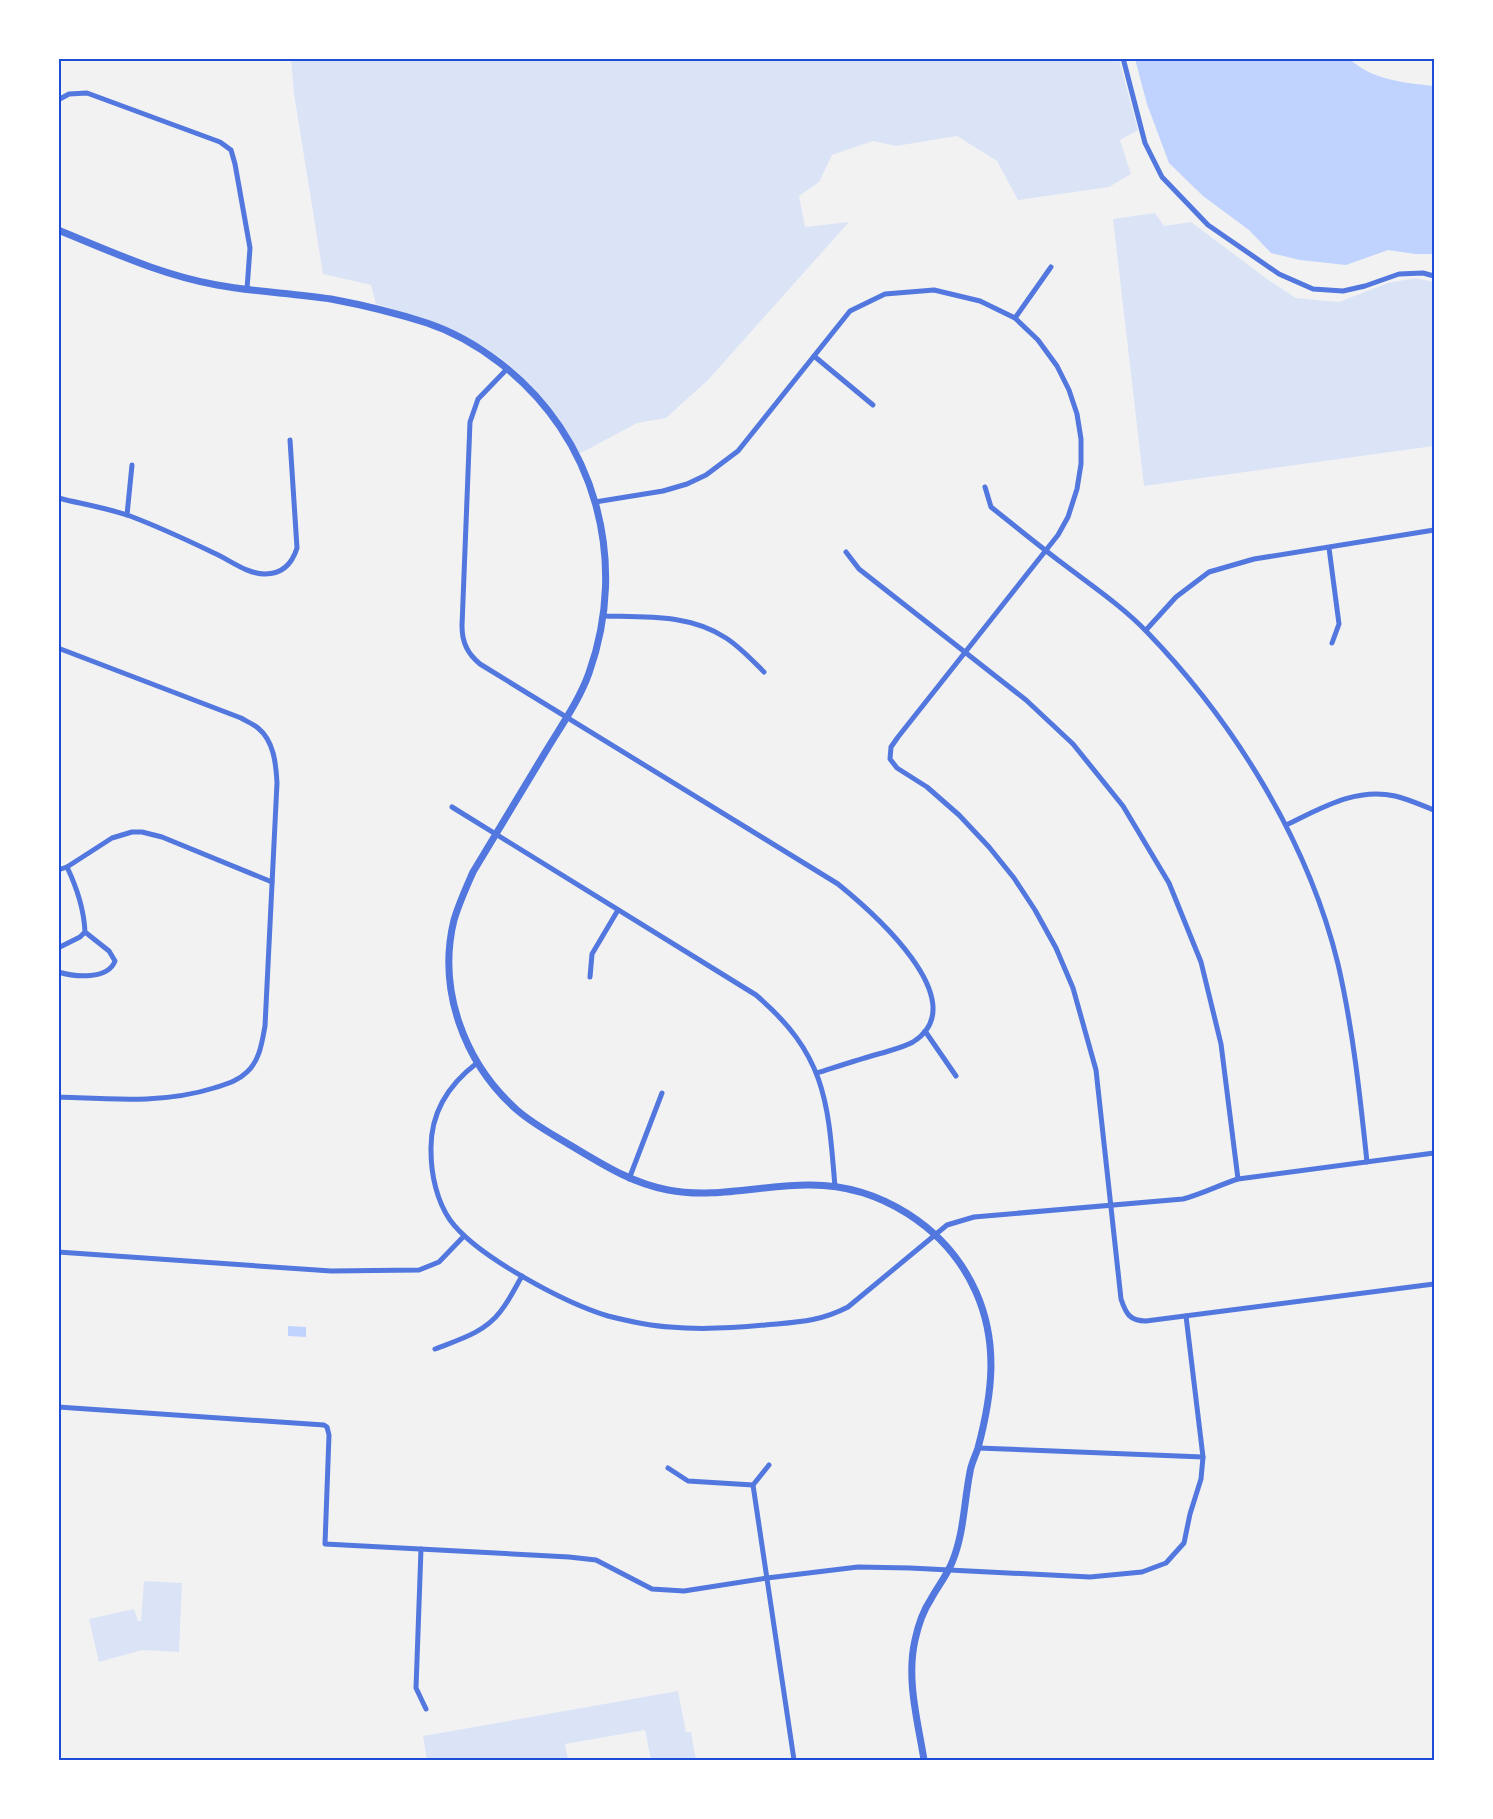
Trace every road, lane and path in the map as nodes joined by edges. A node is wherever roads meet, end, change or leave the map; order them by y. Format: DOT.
graph roads {
  1 [pos="1124,58"];
  2 [pos="58,100"];
  3 [pos="58,230"];
  4 [pos="1051,267"];
  5 [pos="1434,276"];
  6 [pos="247,289"];
  7 [pos="1015,318"];
  8 [pos="814,356"];
  9 [pos="507,369"];
  10 [pos="873,405"];
  11 [pos="290,440"];
  12 [pos="132,465"];
  13 [pos="985,487"];
  14 [pos="58,498"];
  15 [pos="595,502"];
  16 [pos="127,515"];
  17 [pos="1434,530"];
  18 [pos="1329,548"];
  19 [pos="1046,551"];
  20 [pos="846,552"];
  21 [pos="604,615"];
  22 [pos="1146,630"];
  23 [pos="1332,643"];
  24 [pos="58,648"];
  25 [pos="966,654"];
  26 [pos="764,672"];
  27 [pos="566,717"];
  28 [pos="452,807"];
  29 [pos="1434,810"];
  30 [pos="1286,825"];
  31 [pos="495,835"];
  32 [pos="67,867"];
  33 [pos="58,870"];
  34 [pos="272,882"];
  35 [pos="618,910"];
  36 [pos="85,932"];
  37 [pos="58,948"];
  38 [pos="58,972"];
  39 [pos="590,977"];
  40 [pos="925,1031"];
  41 [pos="477,1063"];
  42 [pos="817,1073"];
  43 [pos="956,1076"];
  44 [pos="662,1093"];
  45 [pos="58,1096"];
  46 [pos="1434,1153"];
  47 [pos="1367,1162"];
  48 [pos="629,1179"];
  49 [pos="1238,1179"];
  50 [pos="835,1187"];
  51 [pos="1111,1205"];
  52 [pos="935,1235"];
  53 [pos="464,1236"];
  54 [pos="58,1252"];
  55 [pos="522,1276"];
  56 [pos="1434,1284"];
  57 [pos="1186,1316"];
  58 [pos="435,1349"];
  59 [pos="58,1407"];
  60 [pos="978,1448"];
  61 [pos="1203,1457"];
  62 [pos="769,1465"];
  63 [pos="668,1468"];
  64 [pos="753,1485"];
  65 [pos="421,1549"];
  66 [pos="949,1571"];
  67 [pos="767,1578"];
  68 [pos="426,1709"];
  69 [pos="794,1761"];
  70 [pos="924,1761"];
  1 -- 5 [label="street"];
  2 -- 6 [label="street"];
  3 -- 6 [label="street"];
  4 -- 7 [label="street"];
  6 -- 9 [label="street"];
  7 -- 8 [label="street"];
  7 -- 19 [label="street"];
  8 -- 10 [label="street"];
  8 -- 15 [label="street"];
  9 -- 15 [label="street"];
  9 -- 27 [label="street"];
  11 -- 16 [label="street"];
  12 -- 16 [label="street"];
  13 -- 19 [label="street"];
  14 -- 16 [label="street"];
  15 -- 21 [label="street"];
  17 -- 18 [label="street"];
  18 -- 22 [label="street"];
  18 -- 23 [label="street"];
  19 -- 22 [label="street"];
  19 -- 25 [label="street"];
  20 -- 25 [label="street"];
  21 -- 26 [label="street"];
  21 -- 27 [label="street"];
  22 -- 30 [label="street"];
  24 -- 34 [label="street"];
  25 -- 49 [label="street"];
  25 -- 51 [label="street"];
  27 -- 31 [label="street"];
  27 -- 40 [label="street"];
  28 -- 31 [label="street"];
  29 -- 30 [label="street"];
  30 -- 47 [label="street"];
  31 -- 35 [label="street"];
  31 -- 41 [label="street"];
  32 -- 33 [label="street"];
  32 -- 34 [label="street"];
  32 -- 36 [label="street"];
  34 -- 45 [label="street"];
  35 -- 39 [label="street"];
  35 -- 42 [label="street"];
  36 -- 37 [label="street"];
  36 -- 38 [label="street"];
  40 -- 42 [label="street"];
  40 -- 43 [label="street"];
  41 -- 48 [label="street"];
  41 -- 53 [label="street"];
  42 -- 50 [label="street"];
  44 -- 48 [label="street"];
  46 -- 47 [label="street"];
  47 -- 49 [label="street"];
  48 -- 50 [label="street"];
  49 -- 51 [label="street"];
  50 -- 52 [label="street"];
  51 -- 52 [label="street"];
  51 -- 57 [label="street"];
  52 -- 55 [label="street"];
  52 -- 60 [label="street"];
  53 -- 54 [label="street"];
  53 -- 55 [label="street"];
  55 -- 58 [label="street"];
  56 -- 57 [label="street"];
  57 -- 61 [label="street"];
  59 -- 65 [label="street"];
  60 -- 61 [label="street"];
  60 -- 66 [label="street"];
  61 -- 66 [label="street"];
  62 -- 64 [label="street"];
  63 -- 64 [label="street"];
  64 -- 67 [label="street"];
  65 -- 67 [label="street"];
  65 -- 68 [label="street"];
  66 -- 67 [label="street"];
  66 -- 70 [label="street"];
  67 -- 69 [label="street"];
}
